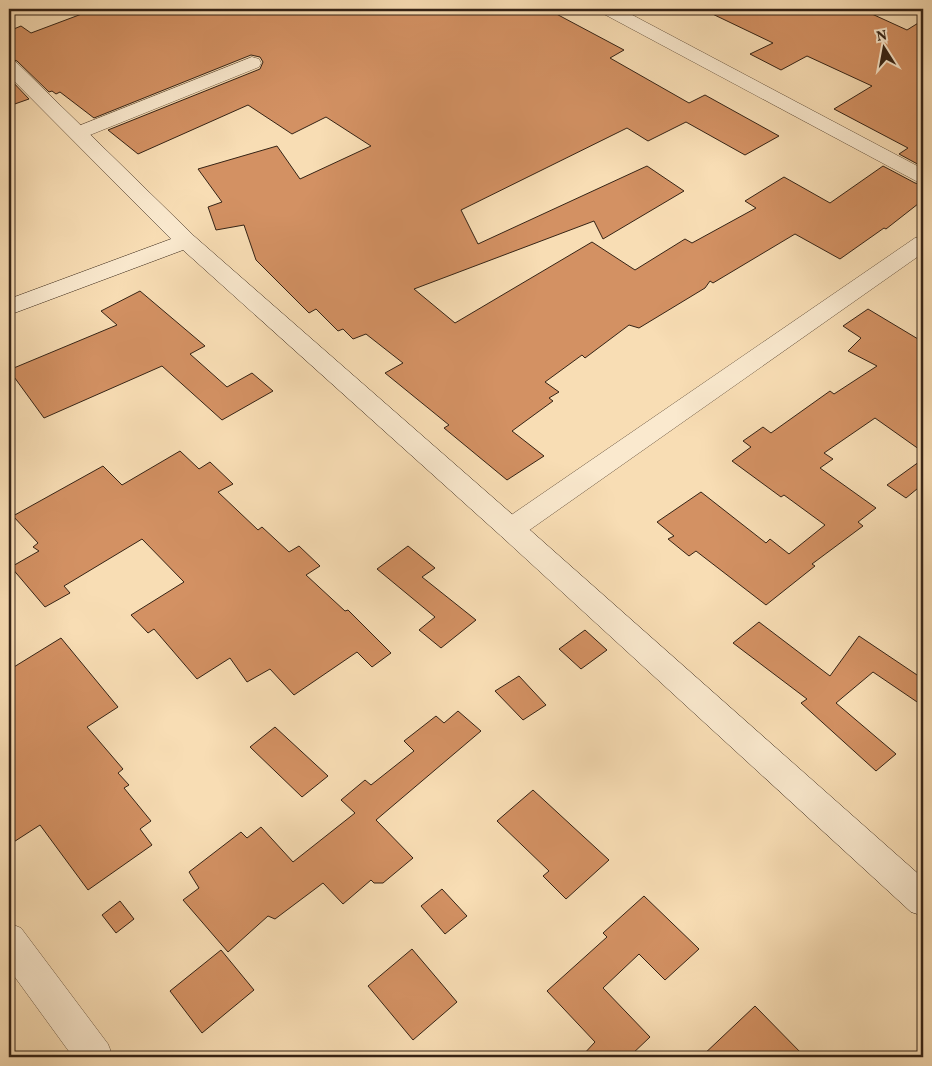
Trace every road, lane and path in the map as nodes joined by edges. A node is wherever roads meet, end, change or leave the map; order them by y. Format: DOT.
graph roads {
  1 [pos="608,9"];
  2 [pos="252,63"];
  3 [pos="9,66"];
  4 [pos="78,133"];
  5 [pos="923,177"];
  6 [pos="186,241"];
  7 [pos="923,243"];
  8 [pos="9,307"];
  9 [pos="511,529"];
  10 [pos="923,900"];
  11 [pos="9,940"];
  12 [pos="95,1057"];
  1 -- 5 [label="street"];
  2 -- 4 [label="street"];
  3 -- 4 [label="street"];
  4 -- 6 [label="street"];
  6 -- 8 [label="street"];
  6 -- 9 [label="street"];
  7 -- 9 [label="street"];
  9 -- 10 [label="street"];
  11 -- 12 [label="street"];
}
